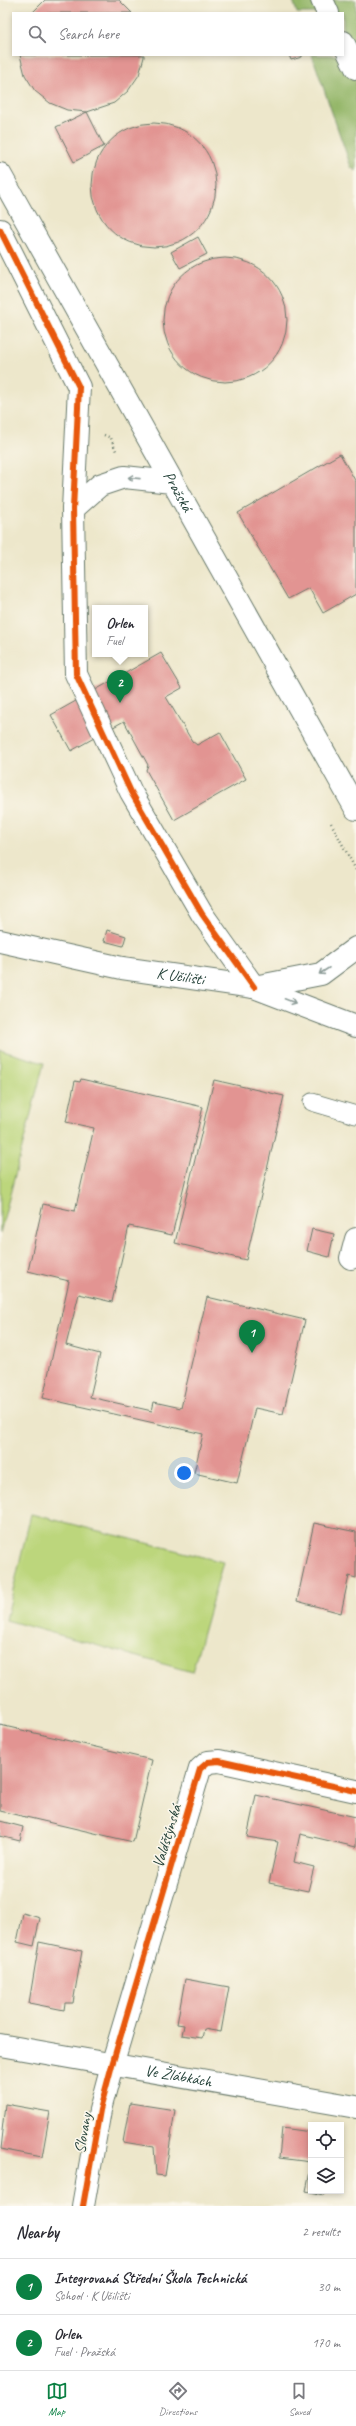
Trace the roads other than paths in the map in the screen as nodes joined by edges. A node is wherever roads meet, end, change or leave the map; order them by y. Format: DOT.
graph roads {
  1 [pos="322,0"];
  2 [pos="328,12"];
  3 [pos="344,44"];
  4 [pos="356,68"];
  5 [pos="0,174"];
  6 [pos="0,230"];
  7 [pos="172,482"];
  8 [pos="73,509"];
  9 [pos="356,809"];
  10 [pos="0,941"];
  11 [pos="356,948"];
  12 [pos="254,987"];
  13 [pos="356,1026"];
  14 [pos="312,1102"];
  15 [pos="356,1115"];
  16 [pos="356,1791"];
  17 [pos="0,2045"];
  18 [pos="112,2065"];
  19 [pos="356,2107"];
  20 [pos="83,2206"];
  1 -- 2 [label="street"];
  3 -- 4 [label="street"];
  5 -- 7 [label="street, Pražská"];
  6 -- 8 [label="street"];
  7 -- 8 [label="street, one-way"];
  7 -- 9 [label="street, Pražská"];
  8 -- 12 [label="street"];
  10 -- 12 [label="street, K Učilišti"];
  11 -- 12 [label="street, one-way"];
  12 -- 13 [label="street, K Učilišti, one-way"];
  14 -- 15 [label="lane"];
  16 -- 18 [label="street, Valdštýnská"];
  17 -- 18 [label="street, Ve Žlábkách"];
  18 -- 19 [label="street, Ve Žlábkách"];
  18 -- 20 [label="street, Slovany"];
}
